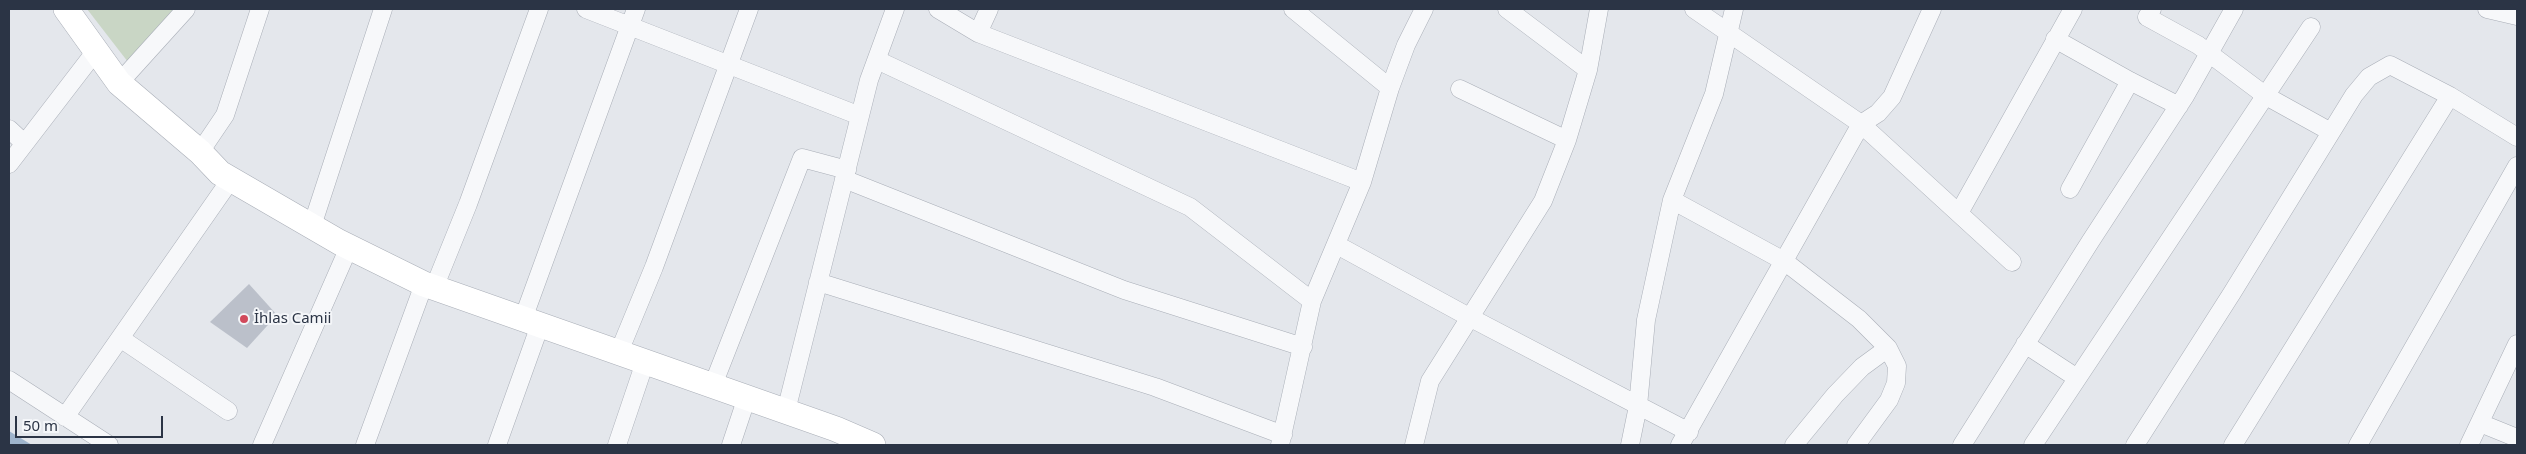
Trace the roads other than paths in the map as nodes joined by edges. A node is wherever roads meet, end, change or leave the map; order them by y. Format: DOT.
graph roads {
  1 [pos="66,9"];
  2 [pos="186,9"];
  3 [pos="260,9"];
  4 [pos="383,9"];
  5 [pos="539,9"];
  6 [pos="586,9"];
  7 [pos="636,9"];
  8 [pos="749,9"];
  9 [pos="894,9"];
  10 [pos="938,9"];
  11 [pos="989,9"];
  12 [pos="1293,9"];
  13 [pos="1424,9"];
  14 [pos="1507,9"];
  15 [pos="1599,9"];
  16 [pos="1694,9"];
  17 [pos="1734,9"];
  18 [pos="1932,9"];
  19 [pos="2073,9"];
  20 [pos="2152,9"];
  21 [pos="2234,9"];
  22 [pos="2487,9"];
  23 [pos="2517,16"];
  24 [pos="630,26"];
  25 [pos="2311,27"];
  26 [pos="978,32"];
  27 [pos="1730,32"];
  28 [pos="2055,39"];
  29 [pos="95,52"];
  30 [pos="2209,54"];
  31 [pos="876,60"];
  32 [pos="728,64"];
  33 [pos="1588,70"];
  34 [pos="2130,81"];
  35 [pos="119,83"];
  36 [pos="1390,88"];
  37 [pos="1460,89"];
  38 [pos="2266,96"];
  39 [pos="2450,96"];
  40 [pos="2179,106"];
  41 [pos="860,116"];
  42 [pos="1861,124"];
  43 [pos="9,129"];
  44 [pos="2331,132"];
  45 [pos="2517,137"];
  46 [pos="1567,140"];
  47 [pos="24,143"];
  48 [pos="200,152"];
  49 [pos="9,164"];
  50 [pos="2517,166"];
  51 [pos="845,174"];
  52 [pos="231,179"];
  53 [pos="1362,182"];
  54 [pos="2070,189"];
  55 [pos="1672,200"];
  56 [pos="1959,213"];
  57 [pos="312,226"];
  58 [pos="1337,244"];
  59 [pos="349,247"];
  60 [pos="1784,261"];
  61 [pos="2012,262"];
  62 [pos="818,282"];
  63 [pos="429,286"];
  64 [pos="1312,301"];
  65 [pos="1469,317"];
  66 [pos="532,322"];
  67 [pos="120,338"];
  68 [pos="2025,344"];
  69 [pos="2517,344"];
  70 [pos="1303,347"];
  71 [pos="1888,348"];
  72 [pos="619,352"];
  73 [pos="645,362"];
  74 [pos="2077,378"];
  75 [pos="9,380"];
  76 [pos="713,386"];
  77 [pos="747,398"];
  78 [pos="1638,406"];
  79 [pos="228,411"];
  80 [pos="786,411"];
  81 [pos="65,417"];
  82 [pos="2480,422"];
  83 [pos="834,437"];
  84 [pos="2517,438"];
  85 [pos="1684,439"];
  86 [pos="1281,440"];
  87 [pos="109,445"];
  88 [pos="262,445"];
  89 [pos="365,445"];
  90 [pos="497,445"];
  91 [pos="617,445"];
  92 [pos="731,445"];
  93 [pos="873,445"];
  94 [pos="1414,445"];
  95 [pos="1630,445"];
  96 [pos="1794,445"];
  97 [pos="1856,445"];
  98 [pos="1962,445"];
  99 [pos="2033,445"];
  100 [pos="2135,445"];
  101 [pos="2233,445"];
  102 [pos="2358,445"];
  103 [pos="2469,445"];
  1 -- 29 [label="main road"];
  2 -- 35 [label="street"];
  3 -- 48 [label="street"];
  4 -- 57 [label="street"];
  5 -- 63 [label="street"];
  6 -- 24 [label="street"];
  7 -- 24 [label="street"];
  8 -- 32 [label="street"];
  9 -- 31 [label="street"];
  10 -- 26 [label="street"];
  11 -- 26 [label="street"];
  12 -- 36 [label="street"];
  13 -- 36 [label="street"];
  14 -- 33 [label="street"];
  15 -- 33 [label="street"];
  16 -- 27 [label="street"];
  17 -- 27 [label="street"];
  18 -- 42 [label="street"];
  19 -- 28 [label="street"];
  20 -- 30 [label="street"];
  21 -- 30 [label="street"];
  22 -- 23 [label="street"];
  24 -- 32 [label="street"];
  24 -- 66 [label="street"];
  25 -- 38 [label="street"];
  26 -- 53 [label="street"];
  27 -- 42 [label="street"];
  27 -- 55 [label="street"];
  28 -- 34 [label="street"];
  28 -- 56 [label="street"];
  29 -- 35 [label="main road"];
  29 -- 47 [label="street"];
  30 -- 38 [label="street"];
  30 -- 40 [label="street"];
  31 -- 41 [label="street"];
  31 -- 64 [label="street"];
  32 -- 41 [label="street"];
  32 -- 72 [label="street"];
  33 -- 46 [label="street"];
  34 -- 40 [label="street"];
  34 -- 54 [label="street"];
  35 -- 48 [label="main road"];
  36 -- 53 [label="street"];
  37 -- 46 [label="street"];
  38 -- 44 [label="street"];
  38 -- 74 [label="street"];
  39 -- 44 [label="street"];
  39 -- 45 [label="street"];
  39 -- 101 [label="street"];
  40 -- 68 [label="street"];
  41 -- 51 [label="street"];
  42 -- 56 [label="street"];
  42 -- 60 [label="street"];
  43 -- 47 [label="street"];
  44 -- 100 [label="street"];
  46 -- 65 [label="street"];
  47 -- 49 [label="street"];
  48 -- 52 [label="main road"];
  50 -- 102 [label="street"];
  51 -- 62 [label="street"];
  51 -- 70 [label="street"];
  51 -- 76 [label="street"];
  52 -- 57 [label="main road"];
  52 -- 67 [label="street"];
  53 -- 58 [label="street"];
  55 -- 60 [label="street"];
  55 -- 78 [label="street"];
  56 -- 61 [label="street"];
  57 -- 59 [label="main road"];
  58 -- 64 [label="street"];
  58 -- 65 [label="street"];
  59 -- 63 [label="main road"];
  59 -- 88 [label="street"];
  60 -- 71 [label="street"];
  60 -- 85 [label="street"];
  62 -- 80 [label="street"];
  62 -- 86 [label="street"];
  63 -- 66 [label="main road"];
  63 -- 89 [label="street"];
  64 -- 70 [label="street"];
  65 -- 78 [label="street"];
  65 -- 94 [label="street"];
  66 -- 72 [label="main road"];
  66 -- 90 [label="street"];
  67 -- 79 [label="street"];
  67 -- 81 [label="street"];
  68 -- 74 [label="street"];
  68 -- 98 [label="street"];
  69 -- 82 [label="street"];
  70 -- 86 [label="street"];
  71 -- 96 [label="street"];
  71 -- 97 [label="street"];
  72 -- 73 [label="main road"];
  73 -- 76 [label="main road"];
  73 -- 91 [label="street"];
  74 -- 99 [label="street"];
  75 -- 81 [label="street"];
  76 -- 77 [label="main road"];
  77 -- 80 [label="main road"];
  77 -- 92 [label="street"];
  78 -- 85 [label="street"];
  78 -- 95 [label="street"];
  80 -- 83 [label="main road"];
  81 -- 87 [label="street"];
  82 -- 84 [label="street"];
  82 -- 103 [label="street"];
  83 -- 93 [label="main road"];
}
